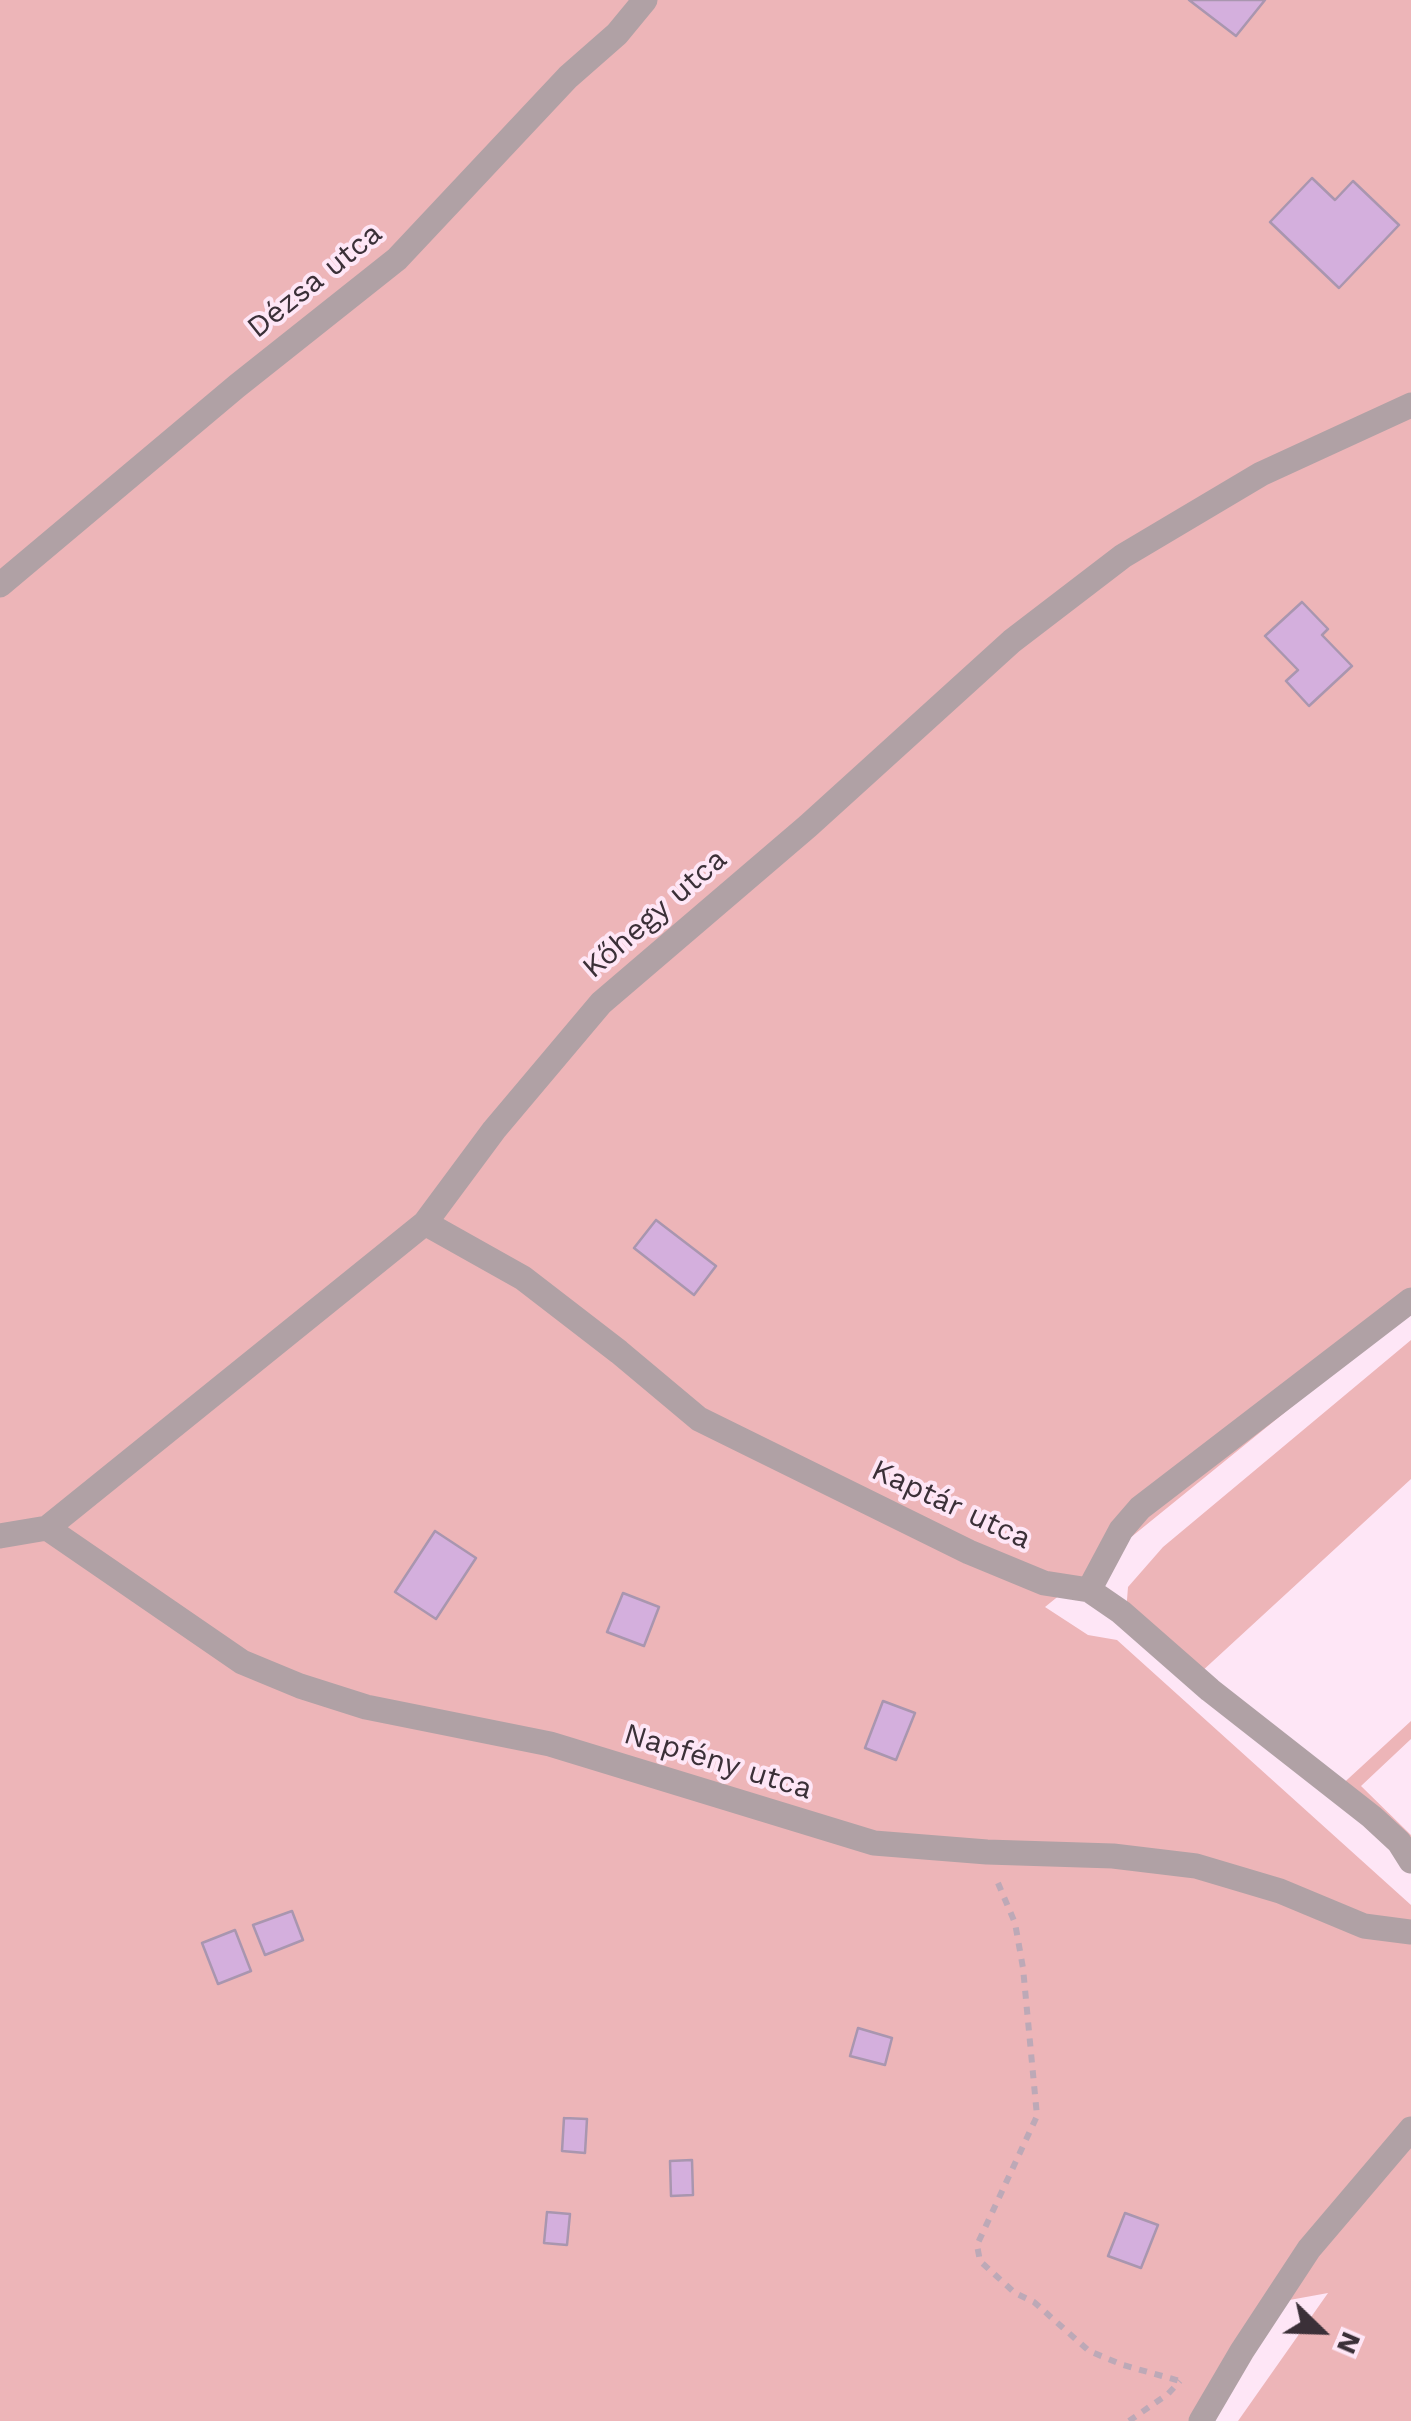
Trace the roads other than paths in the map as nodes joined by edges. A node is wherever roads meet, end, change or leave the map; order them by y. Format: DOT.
graph roads {
  1 [pos="645,0"];
  2 [pos="1411,405"];
  3 [pos="0,586"];
  4 [pos="425,1223"];
  5 [pos="1411,1300"];
  6 [pos="47,1528"];
  7 [pos="0,1536"];
  8 [pos="1089,1590"];
  9 [pos="1411,1862"];
  10 [pos="1411,1932"];
  11 [pos="1411,2129"];
  12 [pos="1201,2421"];
  1 -- 3 [label="street, Dézsa utca"];
  2 -- 4 [label="street, Kőhegy utca"];
  4 -- 6 [label="street, Kőhegy utca"];
  4 -- 8 [label="street, Kaptár utca"];
  5 -- 8 [label="street"];
  6 -- 7 [label="street, Kőhegy utca"];
  6 -- 10 [label="street, Napfény utca"];
  8 -- 9 [label="street"];
  11 -- 12 [label="street"];
}
